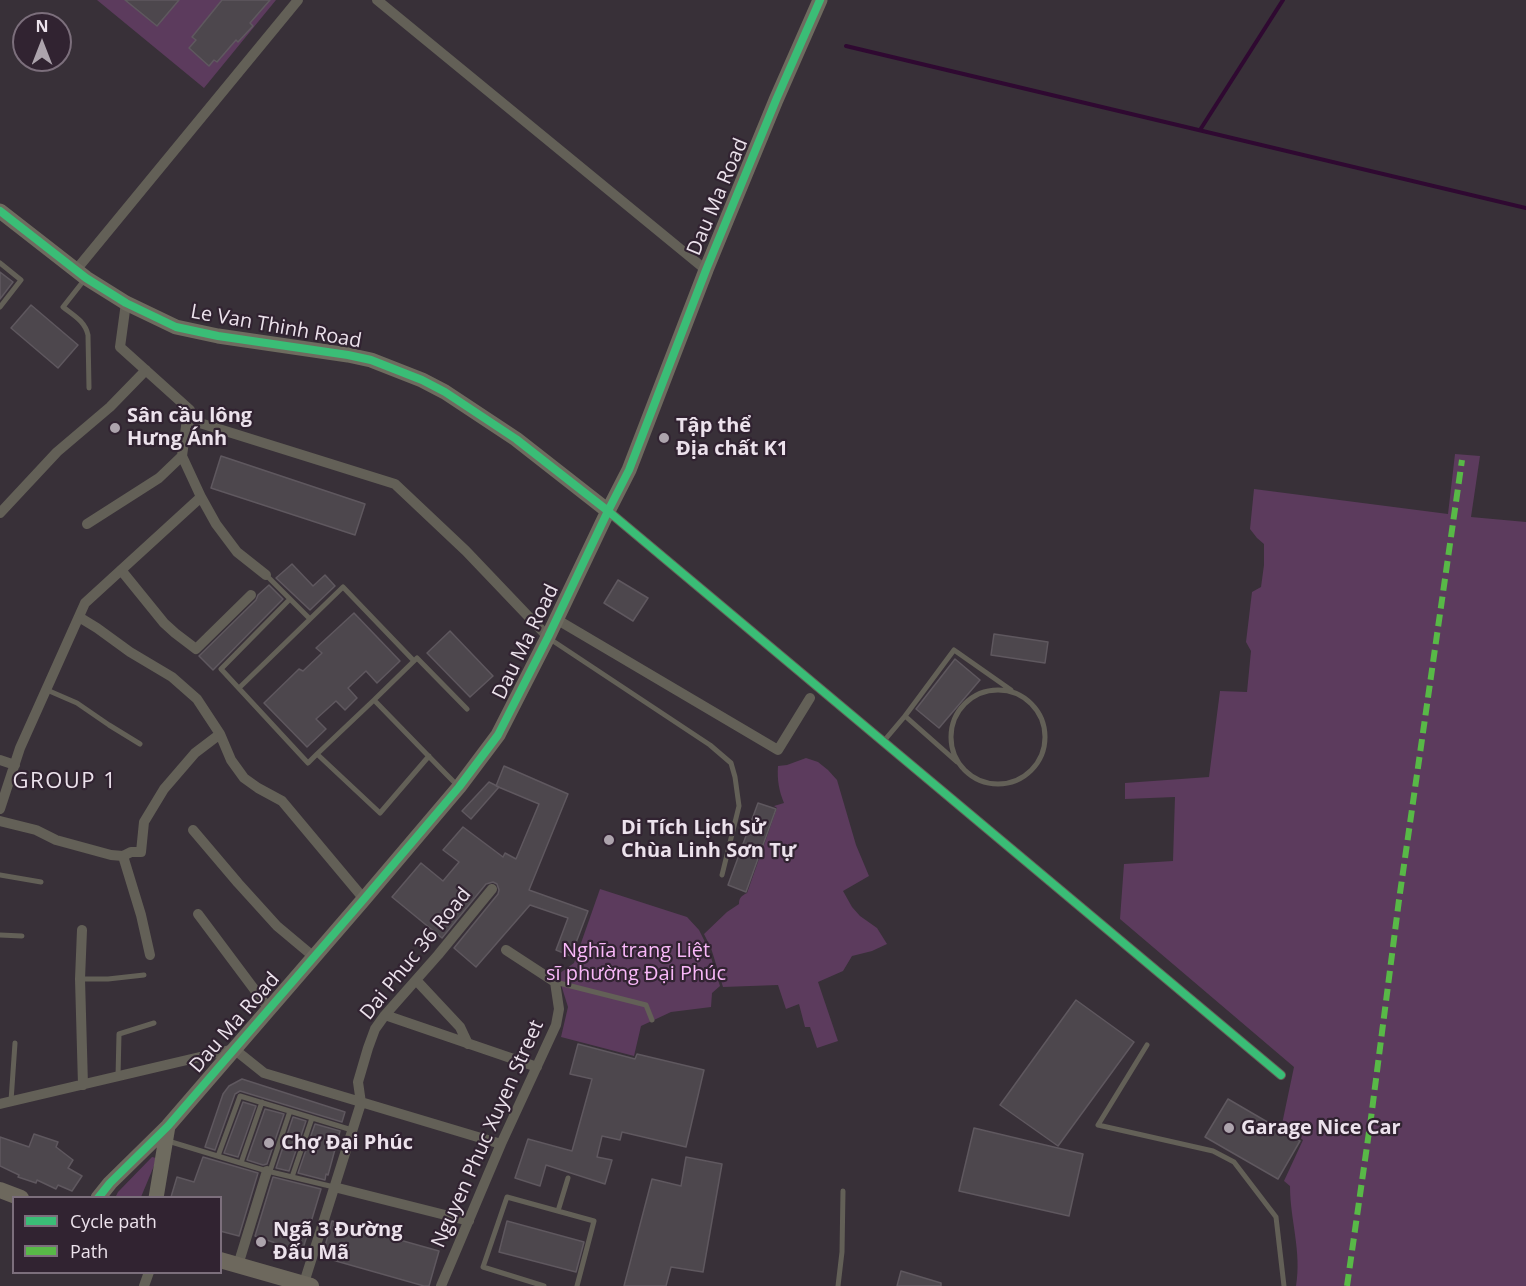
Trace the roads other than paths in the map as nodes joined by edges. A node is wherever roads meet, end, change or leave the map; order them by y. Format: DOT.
graph roads {
  1 [pos="298,0"];
  2 [pos="376,0"];
  3 [pos="820,0"];
  4 [pos="0,211"];
  5 [pos="0,263"];
  6 [pos="706,270"];
  7 [pos="81,274"];
  8 [pos="126,303"];
  9 [pos="0,307"];
  10 [pos="146,370"];
  11 [pos="89,388"];
  12 [pos="187,419"];
  13 [pos="182,456"];
  14 [pos="201,497"];
  15 [pos="608,511"];
  16 [pos="0,513"];
  17 [pos="87,524"];
  18 [pos="122,570"];
  19 [pos="266,575"];
  20 [pos="251,594"];
  21 [pos="290,599"];
  22 [pos="79,617"];
  23 [pos="310,619"];
  24 [pos="556,619"];
  25 [pos="548,637"];
  26 [pos="414,661"];
  27 [pos="239,688"];
  28 [pos="46,690"];
  29 [pos="1017,694"];
  30 [pos="810,698"];
  31 [pos="374,700"];
  32 [pos="467,709"];
  33 [pos="905,716"];
  34 [pos="220,734"];
  35 [pos="883,742"];
  36 [pos="140,744"];
  37 [pos="317,754"];
  38 [pos="429,756"];
  39 [pos="0,760"];
  40 [pos="15,765"];
  41 [pos="960,766"];
  42 [pos="459,787"];
  43 [pos="0,809"];
  44 [pos="0,821"];
  45 [pos="193,830"];
  46 [pos="123,856"];
  47 [pos="722,875"];
  48 [pos="0,876"];
  49 [pos="40,882"];
  50 [pos="492,889"];
  51 [pos="364,899"];
  52 [pos="198,914"];
  53 [pos="82,930"];
  54 [pos="0,935"];
  55 [pos="22,936"];
  56 [pos="506,950"];
  57 [pos="150,955"];
  58 [pos="314,957"];
  59 [pos="144,975"];
  60 [pos="80,979"];
  61 [pos="416,980"];
  62 [pos="555,982"];
  63 [pos="269,1009"];
  64 [pos="385,1015"];
  65 [pos="652,1020"];
  66 [pos="154,1023"];
  67 [pos="15,1043"];
  68 [pos="468,1044"];
  69 [pos="1147,1045"];
  70 [pos="234,1049"];
  71 [pos="537,1068"];
  72 [pos="1281,1075"];
  73 [pos="118,1077"];
  74 [pos="83,1085"];
  75 [pos="262,1102"];
  76 [pos="5,1103"];
  77 [pos="361,1103"];
  78 [pos="290,1110"];
  79 [pos="312,1118"];
  80 [pos="352,1130"];
  81 [pos="167,1133"];
  82 [pos="501,1144"];
  83 [pos="218,1156"];
  84 [pos="241,1163"];
  85 [pos="268,1171"];
  86 [pos="292,1177"];
  87 [pos="568,1178"];
  88 [pos="334,1188"];
  89 [pos="0,1190"];
  90 [pos="843,1191"];
  91 [pos="18,1196"];
  92 [pos="99,1196"];
  93 [pos="156,1196"];
  94 [pos="558,1211"];
  95 [pos="469,1221"];
  96 [pos="222,1261"];
  97 [pos="238,1265"];
  98 [pos="526,1283"];
  99 [pos="306,1285"];
  100 [pos="441,1286"];
  101 [pos="544,1286"];
  102 [pos="578,1286"];
  103 [pos="838,1286"];
  104 [pos="1284,1286"];
  1 -- 7 [label="street"];
  2 -- 6 [label="street"];
  3 -- 6 [label="street, Dau Ma Road"];
  4 -- 7 [label="street, Le Van Thinh Road"];
  5 -- 9 [label="lane"];
  6 -- 15 [label="street, Dau Ma Road"];
  7 -- 8 [label="street, Le Van Thinh Road"];
  7 -- 11 [label="lane"];
  8 -- 10 [label="street"];
  8 -- 15 [label="street, Le Van Thinh Road"];
  10 -- 12 [label="street"];
  10 -- 16 [label="street"];
  12 -- 13 [label="street"];
  12 -- 25 [label="street"];
  13 -- 14 [label="street"];
  13 -- 17 [label="street"];
  14 -- 18 [label="street"];
  14 -- 19 [label="street"];
  15 -- 24 [label="street, Dau Ma Road"];
  15 -- 35 [label="street"];
  18 -- 20 [label="street"];
  18 -- 22 [label="street"];
  19 -- 21 [label="lane"];
  21 -- 23 [label="lane"];
  21 -- 27 [label="lane"];
  22 -- 28 [label="street"];
  22 -- 34 [label="street"];
  23 -- 26 [label="lane"];
  23 -- 27 [label="lane"];
  24 -- 25 [label="street, Dau Ma Road"];
  24 -- 30 [label="street"];
  25 -- 42 [label="street, Dau Ma Road"];
  25 -- 47 [label="lane"];
  26 -- 31 [label="lane"];
  26 -- 32 [label="lane"];
  27 -- 37 [label="lane"];
  28 -- 36 [label="lane"];
  28 -- 40 [label="street"];
  29 -- 33 [label="lane"];
  29 -- 41 [label="lane"];
  29 -- 41 [label="lane"];
  31 -- 37 [label="lane"];
  31 -- 38 [label="lane"];
  33 -- 35 [label="lane"];
  33 -- 41 [label="lane"];
  34 -- 46 [label="street"];
  34 -- 51 [label="street"];
  35 -- 72 [label="street"];
  37 -- 38 [label="lane"];
  38 -- 42 [label="lane"];
  39 -- 40 [label="street"];
  40 -- 43 [label="street"];
  42 -- 51 [label="street, Dau Ma Road"];
  44 -- 46 [label="street"];
  45 -- 58 [label="street"];
  46 -- 57 [label="street"];
  48 -- 49 [label="lane"];
  50 -- 61 [label="street, Dai Phuc 36 Road"];
  51 -- 58 [label="street, Dau Ma Road"];
  52 -- 63 [label="street"];
  53 -- 60 [label="street"];
  54 -- 55 [label="lane"];
  56 -- 62 [label="street"];
  58 -- 63 [label="street, Dau Ma Road"];
  59 -- 60 [label="lane"];
  60 -- 74 [label="street"];
  61 -- 64 [label="street, Dai Phuc 36 Road"];
  61 -- 68 [label="street"];
  62 -- 65 [label="lane"];
  62 -- 71 [label="street, Nguyen Phuc Xuyen Street"];
  63 -- 70 [label="street, Dau Ma Road"];
  64 -- 68 [label="street"];
  64 -- 77 [label="street, Dai Phuc 36 Road"];
  66 -- 73 [label="lane"];
  67 -- 76 [label="lane"];
  68 -- 71 [label="street"];
  69 -- 104 [label="lane"];
  70 -- 73 [label="street"];
  70 -- 77 [label="street"];
  70 -- 81 [label="street, Dau Ma Road"];
  71 -- 82 [label="street, Nguyen Phuc Xuyen Street"];
  73 -- 74 [label="street"];
  74 -- 76 [label="street"];
  75 -- 78 [label="lane"];
  75 -- 83 [label="lane"];
  75 -- 84 [label="lane"];
  77 -- 80 [label="street, Dai Phuc 36 Road"];
  77 -- 82 [label="street"];
  78 -- 79 [label="lane"];
  78 -- 85 [label="lane"];
  79 -- 80 [label="lane"];
  79 -- 86 [label="lane"];
  80 -- 88 [label="street, Dai Phuc 36 Road"];
  81 -- 83 [label="lane"];
  81 -- 92 [label="street, Dau Ma Road"];
  81 -- 93 [label="street"];
  82 -- 95 [label="street, Nguyen Phuc Xuyen Street"];
  83 -- 84 [label="lane"];
  84 -- 85 [label="lane"];
  85 -- 86 [label="lane"];
  85 -- 97 [label="street"];
  86 -- 88 [label="lane"];
  87 -- 94 [label="lane"];
  88 -- 95 [label="street"];
  88 -- 99 [label="street, Dai Phuc 36 Road"];
  89 -- 91 [label="main road"];
  90 -- 103 [label="lane"];
  94 -- 98 [label="lane"];
  94 -- 102 [label="lane"];
  95 -- 100 [label="street, Nguyen Phuc Xuyen Street"];
  96 -- 97 [label="main road"];
  97 -- 99 [label="main road"];
  98 -- 101 [label="lane"];
}
